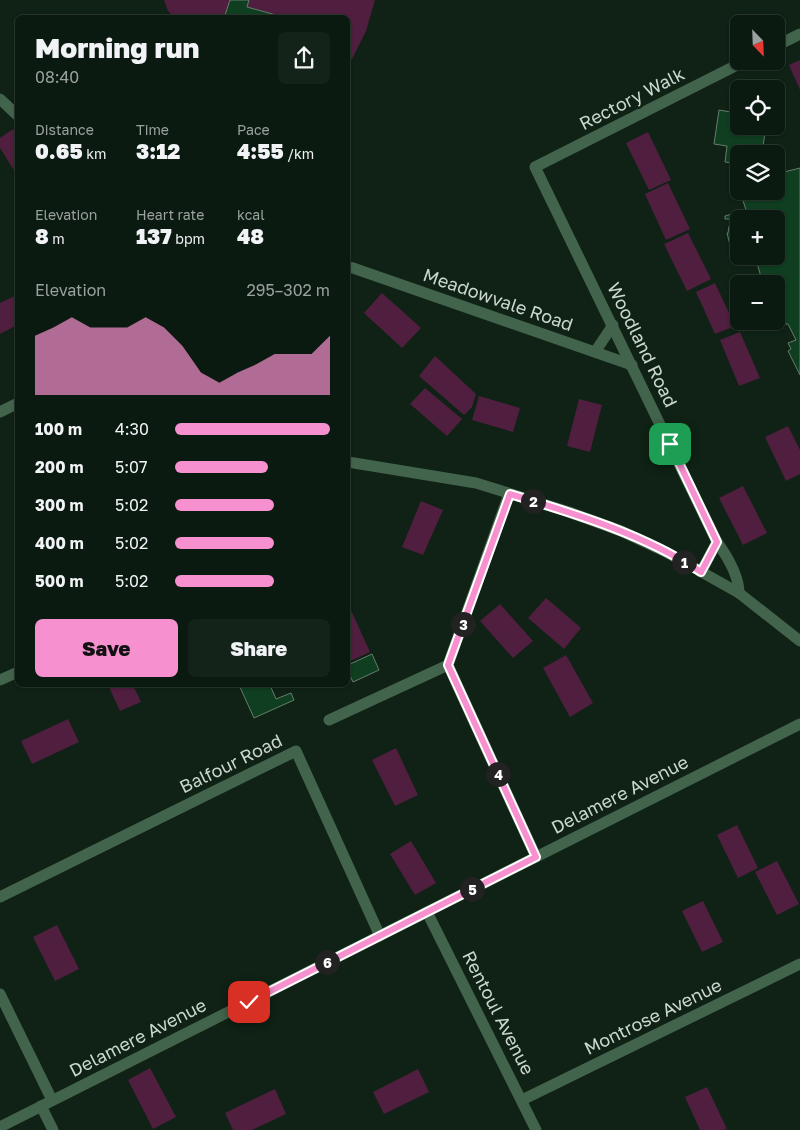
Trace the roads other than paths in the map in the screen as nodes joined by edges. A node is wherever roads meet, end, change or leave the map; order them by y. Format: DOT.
graph roads {
  1 [pos="800,34"];
  2 [pos="785,42"];
  3 [pos="730,69"];
  4 [pos="0,99"];
  5 [pos="15,113"];
  6 [pos="535,167"];
  7 [pos="350,268"];
  8 [pos="613,325"];
  9 [pos="594,352"];
  10 [pos="632,365"];
  11 [pos="15,404"];
  12 [pos="0,412"];
  13 [pos="350,462"];
  14 [pos="510,494"];
  15 [pos="717,542"];
  16 [pos="701,572"];
  17 [pos="739,593"];
  18 [pos="800,641"];
  19 [pos="448,665"];
  20 [pos="15,673"];
  21 [pos="0,680"];
  22 [pos="329,720"];
  23 [pos="799,728"];
  24 [pos="536,857"];
  25 [pos="0,898"];
  26 [pos="427,912"];
  27 [pos="380,936"];
  28 [pos="800,964"];
  29 [pos="0,994"];
  30 [pos="52,1100"];
  31 [pos="522,1100"];
  32 [pos="41,1106"];
  33 [pos="0,1126"];
  34 [pos="53,1130"];
  35 [pos="536,1130"];
  1 -- 2 [label="street"];
  3 -- 6 [label="street, Rectory Walk"];
  4 -- 5 [label="street"];
  6 -- 8 [label="street, Woodland Road"];
  7 -- 9 [label="street, Meadowvale Road"];
  8 -- 9 [label="street"];
  8 -- 10 [label="street, Woodland Road"];
  9 -- 10 [label="street, Meadowvale Road"];
  10 -- 15 [label="street, Woodland Road"];
  11 -- 12 [label="street"];
  13 -- 14 [label="street"];
  14 -- 16 [label="street"];
  14 -- 19 [label="street"];
  15 -- 16 [label="street"];
  15 -- 17 [label="street, Woodland Road"];
  16 -- 17 [label="street"];
  17 -- 18 [label="street"];
  19 -- 22 [label="street"];
  19 -- 24 [label="street"];
  20 -- 21 [label="street"];
  23 -- 24 [label="street, Delamere Avenue"];
  24 -- 26 [label="street, Delamere Avenue"];
  25 -- 27 [label="street, Balfour Road"];
  26 -- 27 [label="street, Delamere Avenue"];
  26 -- 31 [label="street, Rentoul Avenue"];
  27 -- 30 [label="street, Delamere Avenue"];
  28 -- 31 [label="street, Montrose Avenue"];
  29 -- 30 [label="street"];
  30 -- 32 [label="street, Delamere Avenue"];
  31 -- 35 [label="street, Rentoul Avenue"];
  32 -- 33 [label="street, Delamere Avenue"];
  32 -- 34 [label="street"];
}
